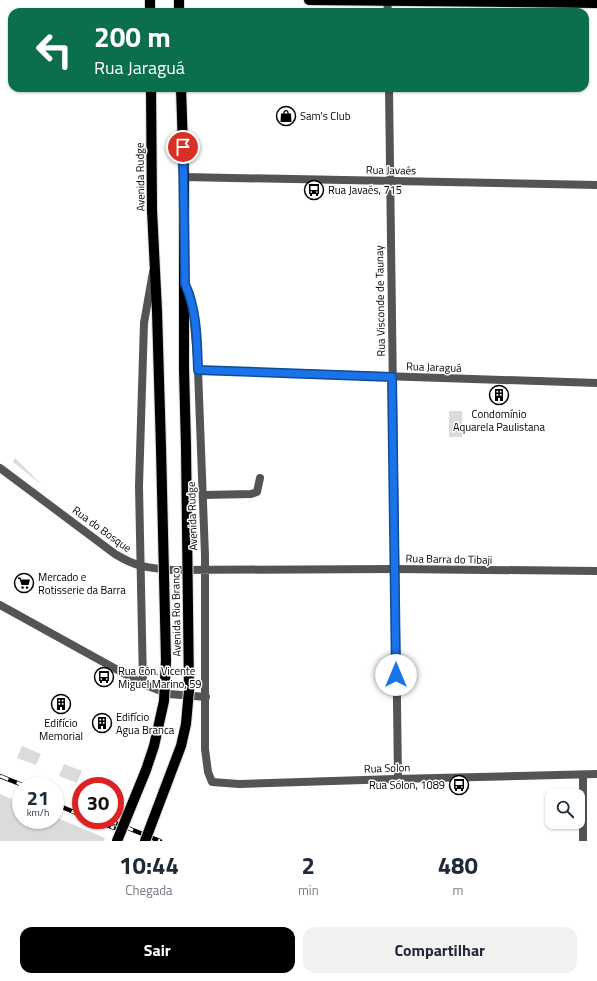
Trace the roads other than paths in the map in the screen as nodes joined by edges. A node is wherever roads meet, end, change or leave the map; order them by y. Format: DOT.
graph roads {
  1 [pos="309,0"];
  2 [pos="387,1"];
  3 [pos="597,3"];
  4 [pos="151,92"];
  5 [pos="181,92"];
  6 [pos="388,92"];
  7 [pos="184,177"];
  8 [pos="390,181"];
  9 [pos="597,185"];
  10 [pos="155,266"];
  11 [pos="185,284"];
  12 [pos="198,370"];
  13 [pos="392,377"];
  14 [pos="597,383"];
  15 [pos="186,447"];
  16 [pos="161,448"];
  17 [pos="0,468"];
  18 [pos="260,478"];
  19 [pos="204,495"];
  20 [pos="141,566"];
  21 [pos="205,569"];
  22 [pos="396,569"];
  23 [pos="597,571"];
  24 [pos="0,605"];
  25 [pos="143,684"];
  26 [pos="206,697"];
  27 [pos="205,749"];
  28 [pos="583,774"];
  29 [pos="597,774"];
  30 [pos="398,778"];
  31 [pos="117,841"];
  32 [pos="145,841"];
  33 [pos="583,841"];
  1 -- 2 [label="main road"];
  2 -- 3 [label="main road"];
  4 -- 10 [label="main road, Avenida Rudge"];
  5 -- 7 [label="main road, Avenida Rudge"];
  6 -- 8 [label="street, Rua Visconde de Taunay"];
  7 -- 8 [label="street, Rua Javaés"];
  7 -- 11 [label="main road, Avenida Rudge"];
  8 -- 9 [label="street, Rua Javaés"];
  8 -- 13 [label="street, Rua Visconde de Taunay"];
  10 -- 16 [label="main road, Avenida Rudge"];
  10 -- 20 [label="street, Avenida Rudge"];
  11 -- 12 [label="street, Avenida Rudge"];
  11 -- 15 [label="main road, Avenida Rudge"];
  12 -- 13 [label="street, Rua Jaraguá"];
  12 -- 19 [label="street, Avenida Rudge"];
  13 -- 14 [label="street, Rua Jaraguá"];
  13 -- 22 [label="street, Rua Visconde de Taunay"];
  15 -- 32 [label="main road, Avenida Rio Branco, bridge"];
  16 -- 31 [label="main road, Avenida Rio Branco, bridge"];
  17 -- 20 [label="street, Rua do Bosque"];
  18 -- 19 [label="street"];
  19 -- 21 [label="street, Avenida Rudge"];
  20 -- 21 [label="street, Rua do Bosque"];
  20 -- 25 [label="street, Avenida Rudge"];
  21 -- 22 [label="street, Rua Barra do Tibaji"];
  21 -- 26 [label="street, Avenida Rudge"];
  22 -- 23 [label="street, Rua Barra do Tibaji"];
  22 -- 30 [label="street, Rua Visconde de Taunay"];
  24 -- 25 [label="street"];
  25 -- 26 [label="street"];
  26 -- 27 [label="street, Avenida Rudge"];
  27 -- 30 [label="street, Rua Solon"];
  28 -- 29 [label="street, Rua Solon"];
  28 -- 30 [label="street, Rua Solon"];
  28 -- 33 [label="street"];
}
